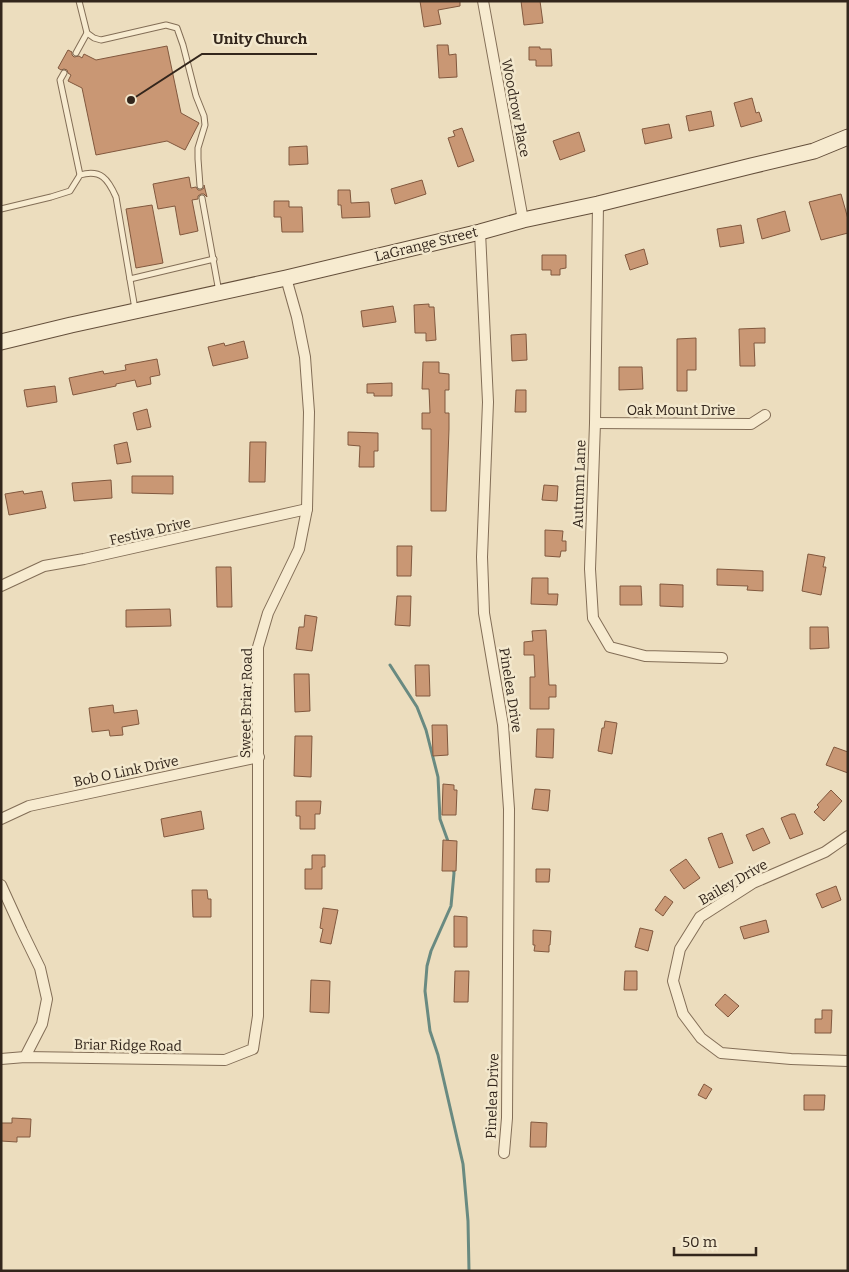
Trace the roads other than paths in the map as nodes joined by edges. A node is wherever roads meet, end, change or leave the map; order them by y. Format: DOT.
graph roads {
  1 [pos="79,1"];
  2 [pos="483,1"];
  3 [pos="87,33"];
  4 [pos="76,53"];
  5 [pos="64,73"];
  6 [pos="848,137"];
  7 [pos="80,175"];
  8 [pos="200,186"];
  9 [pos="202,198"];
  10 [pos="598,204"];
  11 [pos="1,209"];
  12 [pos="523,220"];
  13 [pos="480,232"];
  14 [pos="214,259"];
  15 [pos="286,278"];
  16 [pos="130,280"];
  17 [pos="219,293"];
  18 [pos="135,311"];
  19 [pos="1,342"];
  20 [pos="765,415"];
  21 [pos="595,424"];
  22 [pos="307,509"];
  23 [pos="1,586"];
  24 [pos="722,658"];
  25 [pos="259,757"];
  26 [pos="1,819"];
  27 [pos="848,836"];
  28 [pos="1,885"];
  29 [pos="252,1049"];
  30 [pos="25,1057"];
  31 [pos="1,1059"];
  32 [pos="848,1061"];
  33 [pos="504,1153"];
  1 -- 3 [label="lane"];
  2 -- 12 [label="street, Woodrow Place"];
  3 -- 4 [label="lane"];
  3 -- 8 [label="lane"];
  5 -- 7 [label="lane"];
  6 -- 10 [label="street, LaGrange Street"];
  7 -- 11 [label="lane"];
  7 -- 16 [label="lane"];
  9 -- 14 [label="lane"];
  10 -- 12 [label="street, LaGrange Street"];
  10 -- 21 [label="street, Autumn Lane"];
  12 -- 13 [label="street, LaGrange Street"];
  13 -- 15 [label="street, LaGrange Street"];
  13 -- 33 [label="street, Pinelea Drive"];
  14 -- 16 [label="lane"];
  14 -- 17 [label="lane"];
  15 -- 17 [label="street, LaGrange Street"];
  15 -- 22 [label="street, Sweet Briar Road"];
  16 -- 18 [label="lane"];
  17 -- 18 [label="street, LaGrange Street"];
  18 -- 19 [label="street, LaGrange Street"];
  20 -- 21 [label="street, Oak Mount Drive"];
  21 -- 24 [label="street, Autumn Lane"];
  22 -- 23 [label="street, Festiva Drive"];
  22 -- 25 [label="street, Sweet Briar Road"];
  25 -- 26 [label="street, Bob O Link Drive"];
  25 -- 29 [label="street, Sweet Briar Road"];
  27 -- 32 [label="street, Bailey Drive"];
  28 -- 30 [label="street"];
  29 -- 30 [label="street, Briar Ridge Road"];
  30 -- 31 [label="street, Briar Ridge Road"];
}
